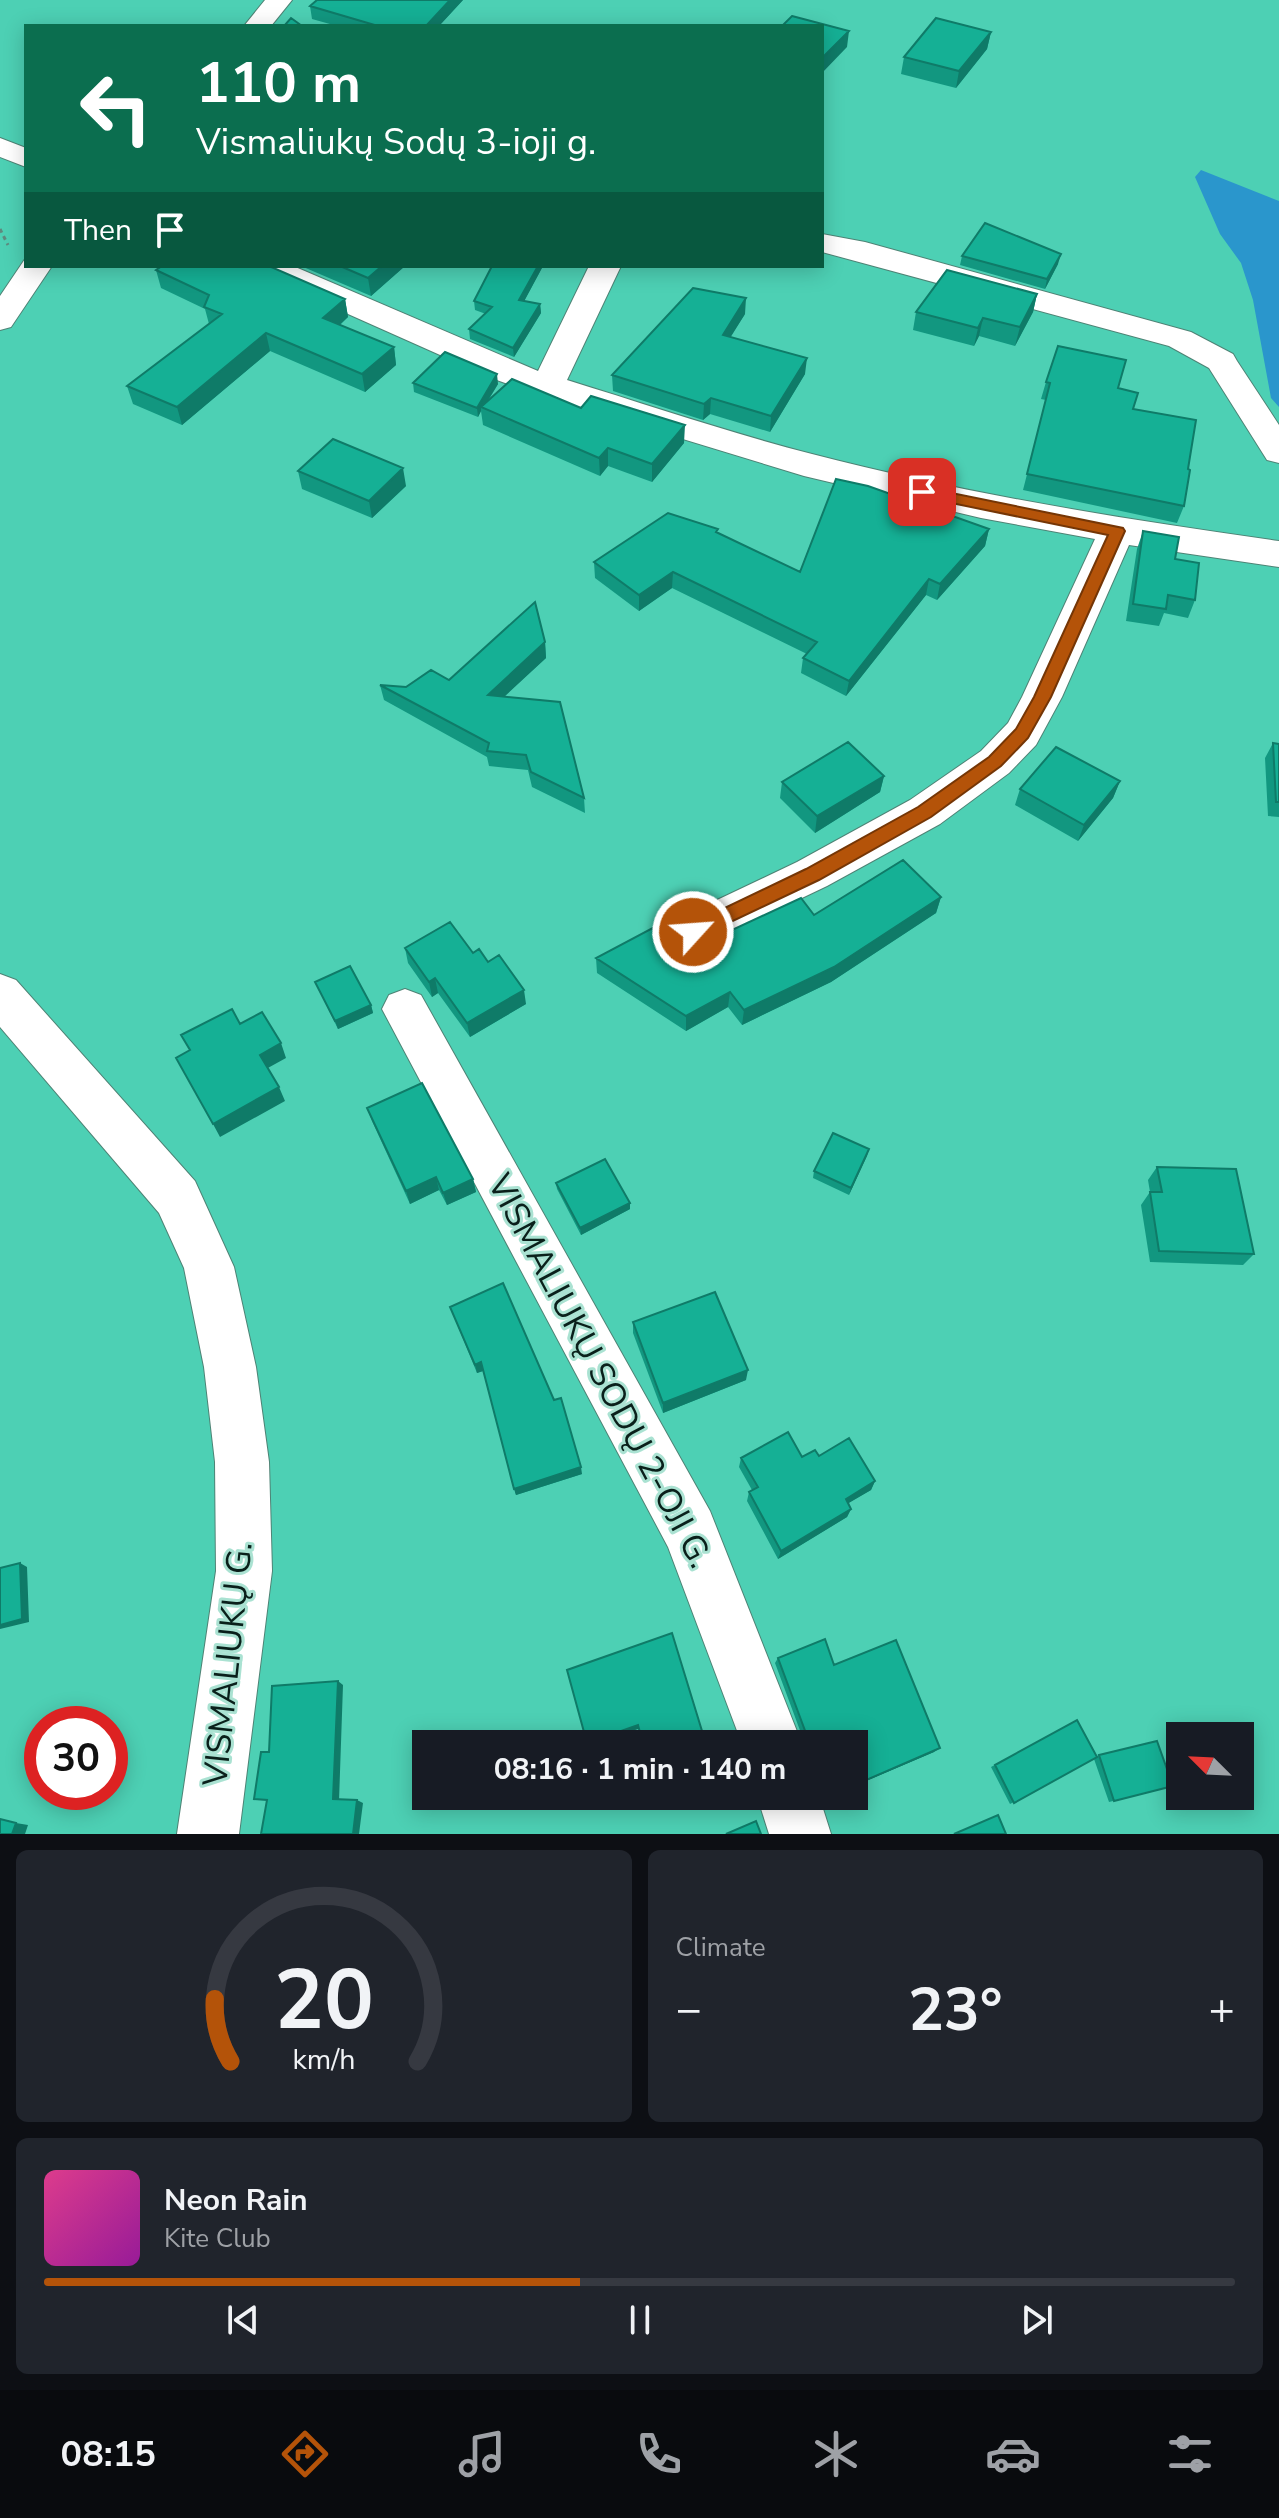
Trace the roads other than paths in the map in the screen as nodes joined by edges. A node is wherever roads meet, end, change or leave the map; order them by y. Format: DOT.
graph roads {
  1 [pos="279,0"];
  2 [pos="259,24"];
  3 [pos="0,147"];
  4 [pos="24,157"];
  5 [pos="824,243"];
  6 [pos="35,268"];
  7 [pos="271,268"];
  8 [pos="603,268"];
  9 [pos="0,320"];
  10 [pos="547,387"];
  11 [pos="1279,452"];
  12 [pos="1117,531"];
  13 [pos="1279,554"];
  14 [pos="693,932"];
  15 [pos="0,994"];
  16 [pos="405,1009"];
  17 [pos="768,1730"];
  18 [pos="792,1810"];
  19 [pos="208,1834"];
  20 [pos="800,1834"];
  1 -- 2 [label="street"];
  3 -- 4 [label="street"];
  5 -- 11 [label="street"];
  6 -- 9 [label="street"];
  7 -- 10 [label="street"];
  8 -- 10 [label="street"];
  10 -- 12 [label="street"];
  12 -- 13 [label="street"];
  12 -- 14 [label="street"];
  15 -- 19 [label="street, VISMALIUKŲ G."];
  16 -- 17 [label="street, VISMALIUKŲ SODŲ 2-OJI G."];
  18 -- 20 [label="street"];
}
